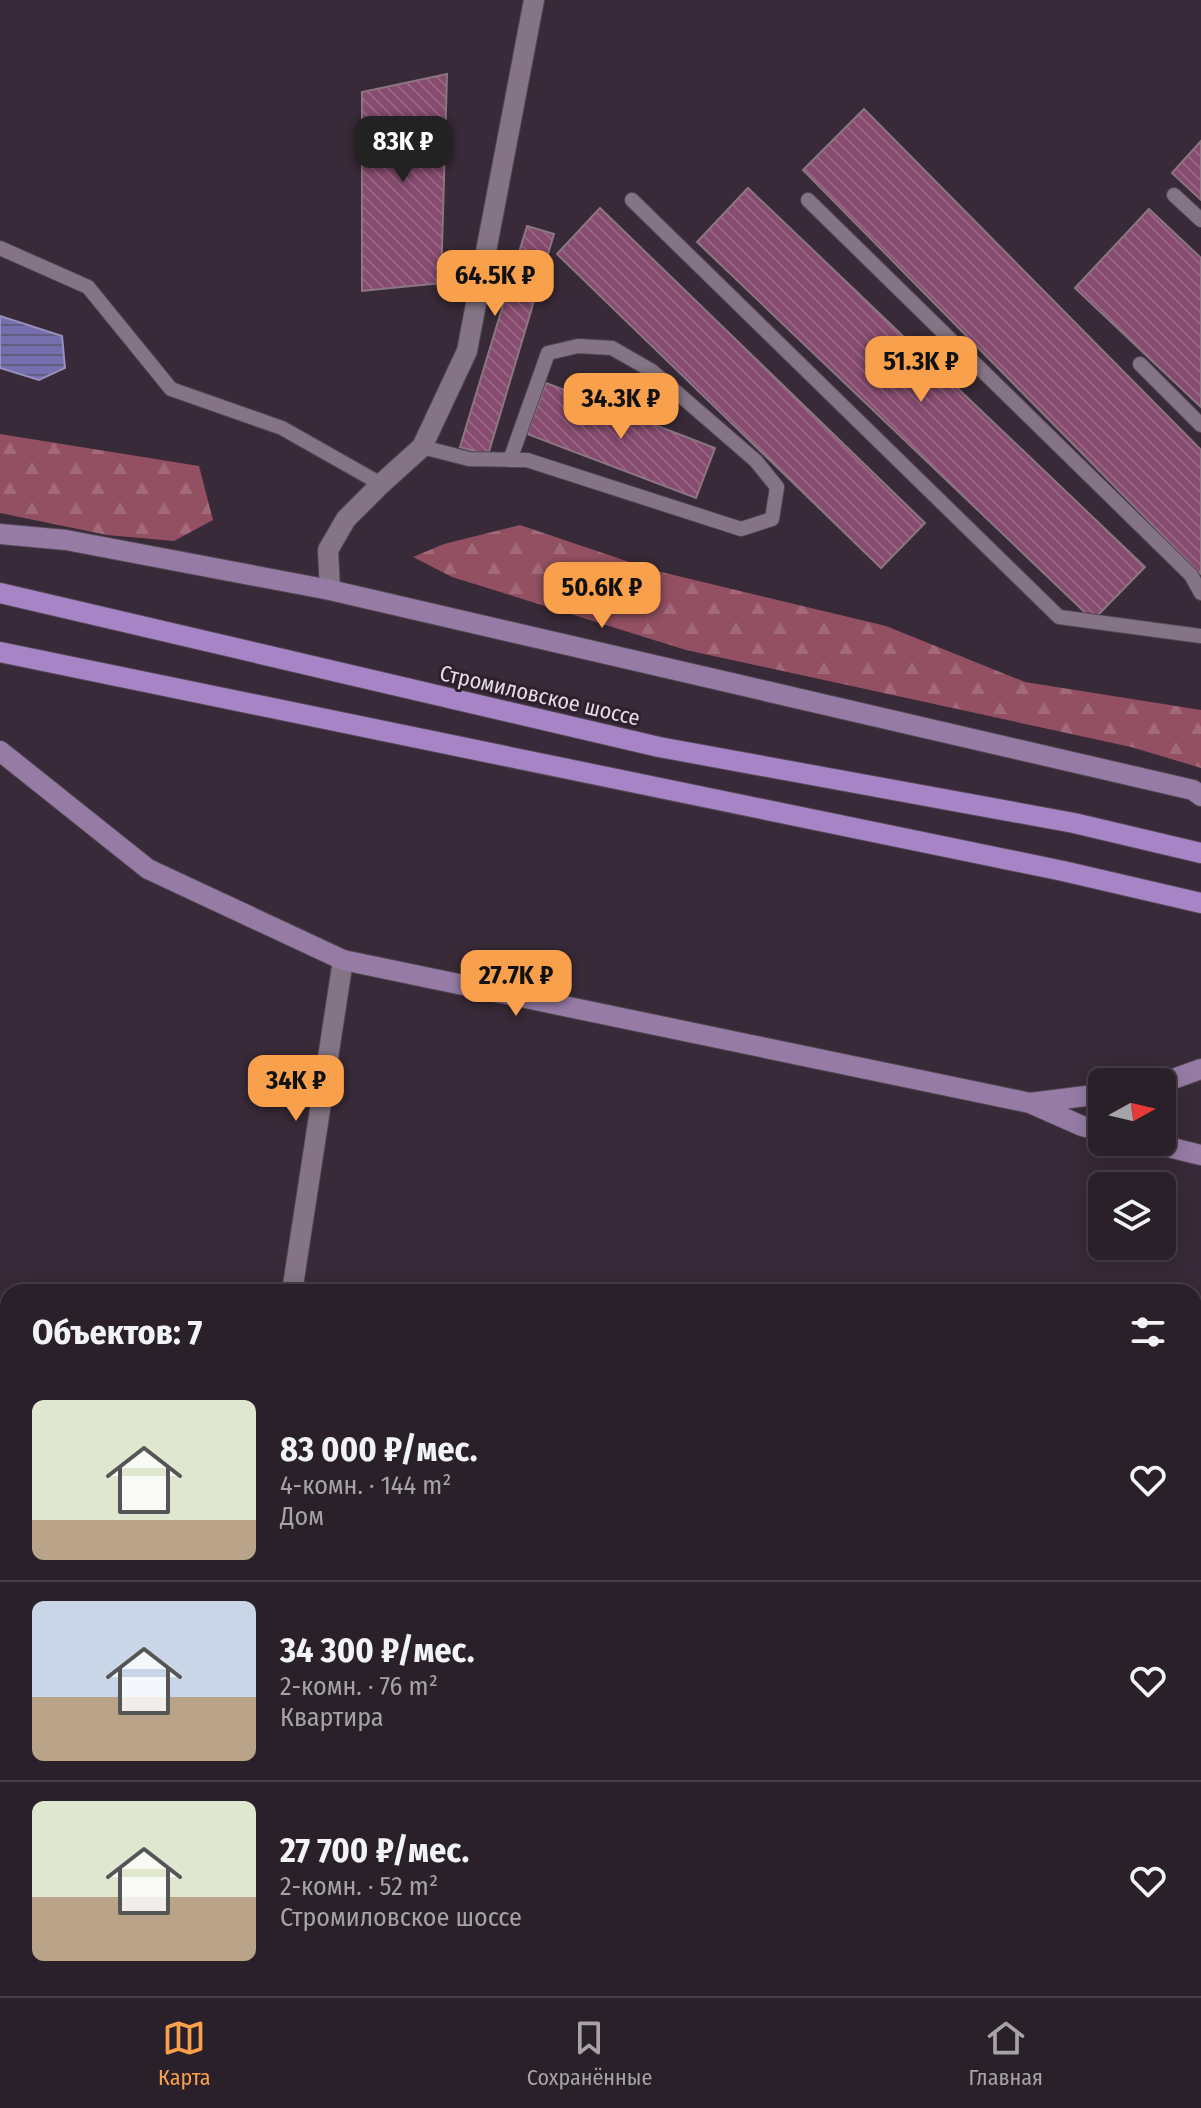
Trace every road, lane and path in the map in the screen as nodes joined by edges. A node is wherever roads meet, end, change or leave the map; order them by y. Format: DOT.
graph roads {
  1 [pos="534,0"];
  2 [pos="1174,195"];
  3 [pos="632,200"];
  4 [pos="808,200"];
  5 [pos="1201,220"];
  6 [pos="0,248"];
  7 [pos="1140,364"];
  8 [pos="1201,425"];
  9 [pos="422,447"];
  10 [pos="510,460"];
  11 [pos="381,484"];
  12 [pos="0,534"];
  13 [pos="330,590"];
  14 [pos="0,593"];
  15 [pos="1201,593"];
  16 [pos="1201,636"];
  17 [pos="0,652"];
  18 [pos="0,751"];
  19 [pos="1198,792"];
  20 [pos="1201,853"];
  21 [pos="1201,903"];
  22 [pos="343,960"];
  23 [pos="1201,1069"];
  24 [pos="1176,1078"];
  25 [pos="1088,1096"];
  26 [pos="1030,1103"];
  27 [pos="1088,1128"];
  28 [pos="1176,1149"];
  29 [pos="1201,1155"];
  30 [pos="293,1284"];
  1 -- 9 [label="street"];
  2 -- 5 [label="lane"];
  3 -- 16 [label="lane"];
  4 -- 15 [label="lane"];
  6 -- 11 [label="lane"];
  7 -- 8 [label="lane"];
  9 -- 10 [label="lane"];
  9 -- 11 [label="street"];
  10 -- 10 [label="lane"];
  11 -- 13 [label="street"];
  12 -- 13 [label="main road"];
  13 -- 19 [label="main road"];
  14 -- 20 [label="main road, Стромиловское шоссе"];
  17 -- 21 [label="main road"];
  18 -- 22 [label="main road"];
  22 -- 26 [label="main road"];
  22 -- 30 [label="street"];
  23 -- 24 [label="main road"];
  25 -- 26 [label="main road"];
  26 -- 27 [label="main road"];
  28 -- 29 [label="main road"];
}
